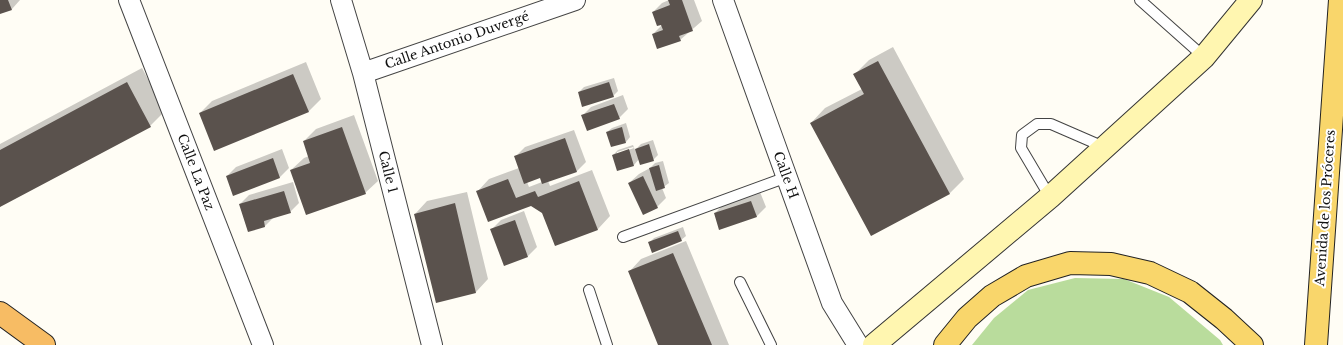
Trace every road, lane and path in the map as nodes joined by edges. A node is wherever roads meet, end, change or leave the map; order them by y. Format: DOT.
graph roads {
  1 [pos="129,0"];
  2 [pos="341,0"];
  3 [pos="574,0"];
  4 [pos="723,0"];
  5 [pos="1140,0"];
  6 [pos="1251,0"];
  7 [pos="1340,0"];
  8 [pos="1204,57"];
  9 [pos="363,73"];
  10 [pos="1104,147"];
  11 [pos="787,177"];
  12 [pos="1050,197"];
  13 [pos="623,237"];
  14 [pos="740,282"];
  15 [pos="589,290"];
  16 [pos="0,313"];
  17 [pos="44,345"];
  18 [pos="263,345"];
  19 [pos="432,345"];
  20 [pos="607,345"];
  21 [pos="771,345"];
  22 [pos="858,345"];
  23 [pos="874,345"];
  24 [pos="945,345"];
  25 [pos="1252,345"];
  26 [pos="1316,345"];
  1 -- 18 [label="street, Calle La Paz"];
  2 -- 9 [label="street, Calle 1"];
  3 -- 9 [label="street, Calle Antonio Duvergé"];
  4 -- 11 [label="street, Calle H"];
  5 -- 8 [label="lane"];
  6 -- 8 [label="main road"];
  7 -- 26 [label="main road, Avenida de los Próceres"];
  8 -- 10 [label="main road"];
  9 -- 19 [label="street, Calle 1"];
  10 -- 12 [label="main road"];
  10 -- 12 [label="lane"];
  11 -- 13 [label="lane"];
  11 -- 22 [label="street, Calle H"];
  12 -- 23 [label="main road"];
  14 -- 21 [label="lane"];
  15 -- 20 [label="lane"];
  16 -- 17 [label="highway"];
  24 -- 25 [label="main road"];
}
